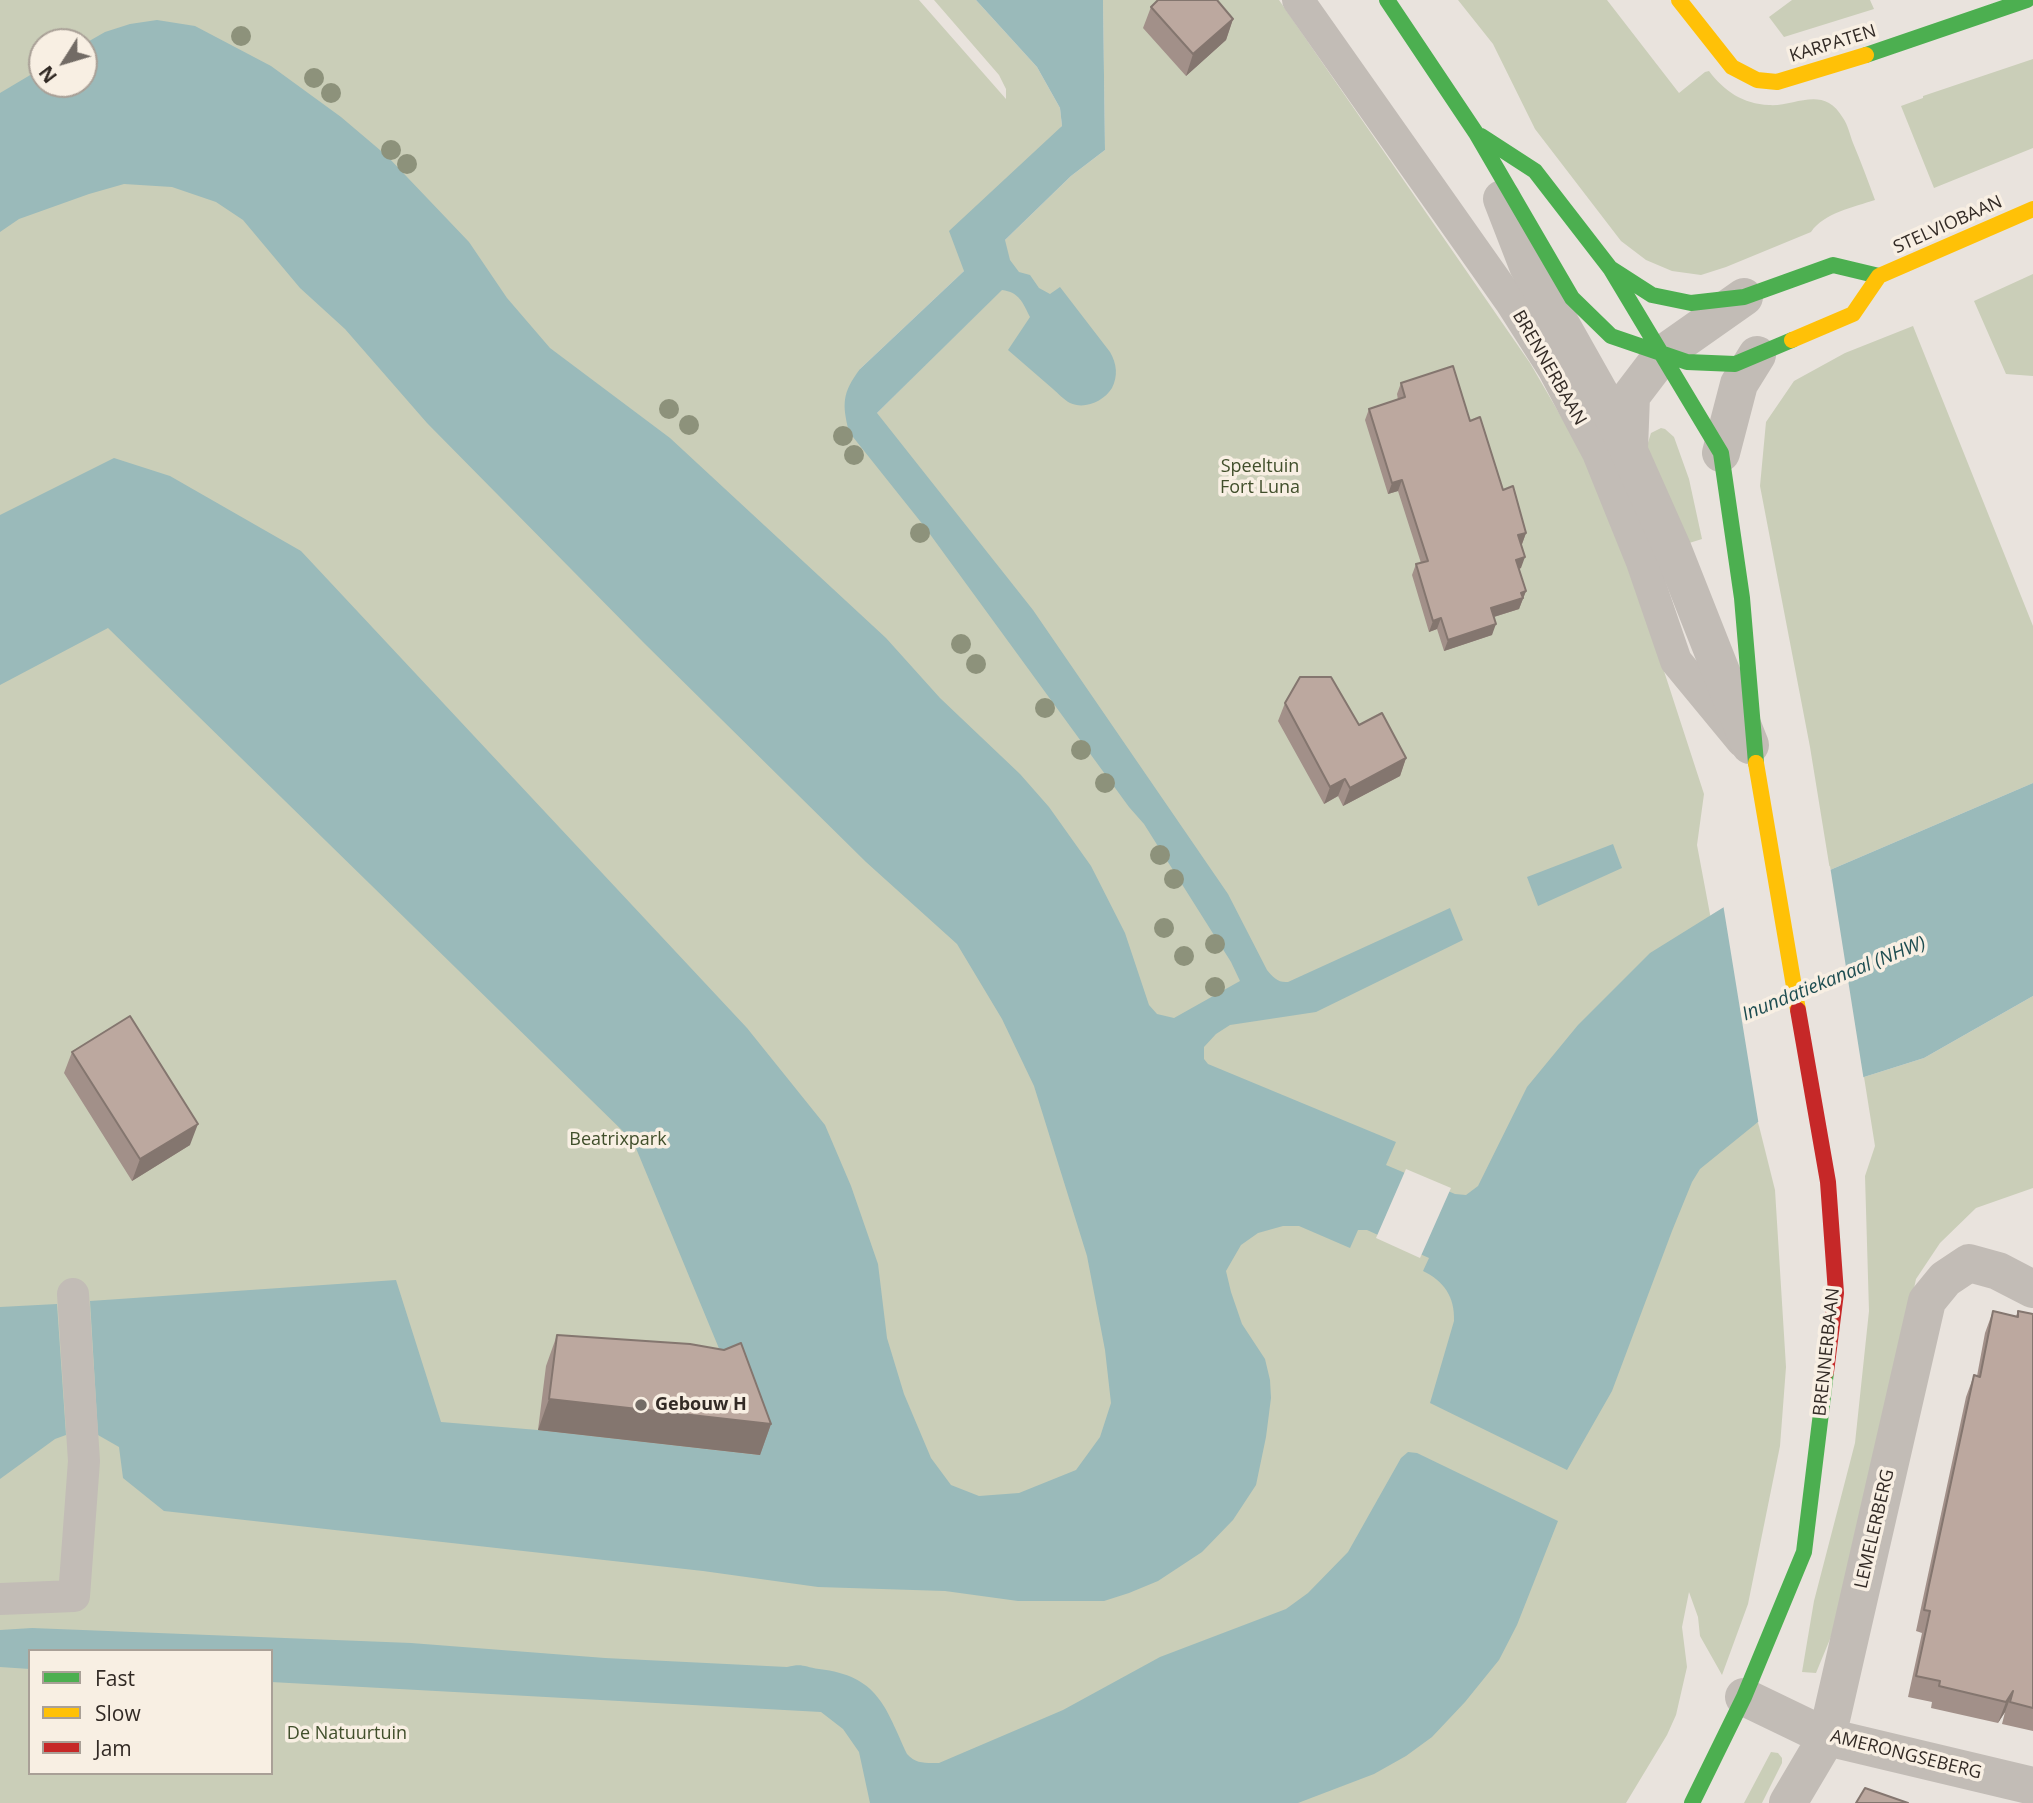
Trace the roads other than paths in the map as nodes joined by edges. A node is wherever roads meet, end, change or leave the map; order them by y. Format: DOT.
graph roads {
  1 [pos="1298,0"];
  2 [pos="1387,0"];
  3 [pos="1679,0"];
  4 [pos="2027,0"];
  5 [pos="1476,133"];
  6 [pos="2033,209"];
  7 [pos="1611,268"];
  8 [pos="1880,276"];
  9 [pos="1744,297"];
  10 [pos="1663,354"];
  11 [pos="1757,355"];
  12 [pos="1629,452"];
  13 [pos="1721,453"];
  14 [pos="1755,757"];
  15 [pos="2033,1289"];
  16 [pos="73,1293"];
  17 [pos="0,1599"];
  18 [pos="1744,1697"];
  19 [pos="1828,1737"];
  20 [pos="2033,1786"];
  21 [pos="1692,1803"];
  22 [pos="1788,1803"];
  1 -- 14 [label="lane, BRENNERBAAN"];
  2 -- 5 [label="street, BRENNERBAAN"];
  3 -- 4 [label="street, KARPATEN"];
  5 -- 7 [label="street, BRENNERBAAN"];
  5 -- 10 [label="street, BRENNERBAAN"];
  5 -- 12 [label="street, BRENNERBAAN"];
  6 -- 8 [label="street, STELVIOBAAN"];
  7 -- 9 [label="street, BRENNERBAAN"];
  7 -- 10 [label="street, BRENNERBAAN"];
  8 -- 9 [label="street"];
  8 -- 11 [label="street"];
  9 -- 10 [label="street, BRENNERBAAN"];
  10 -- 11 [label="street, BRENNERBAAN"];
  10 -- 12 [label="street, BRENNERBAAN"];
  10 -- 13 [label="street, BRENNERBAAN"];
  11 -- 13 [label="street, BRENNERBAAN"];
  12 -- 14 [label="street, BRENNERBAAN"];
  13 -- 14 [label="street, BRENNERBAAN"];
  14 -- 18 [label="street, BRENNERBAAN"];
  15 -- 19 [label="street, LEMELERBERG"];
  16 -- 17 [label="lane"];
  18 -- 19 [label="street, AMERONGSEBERG"];
  18 -- 21 [label="street, BRENNERBAAN"];
  19 -- 20 [label="street, AMERONGSEBERG"];
  19 -- 22 [label="street, LEMELERBERG"];
}
